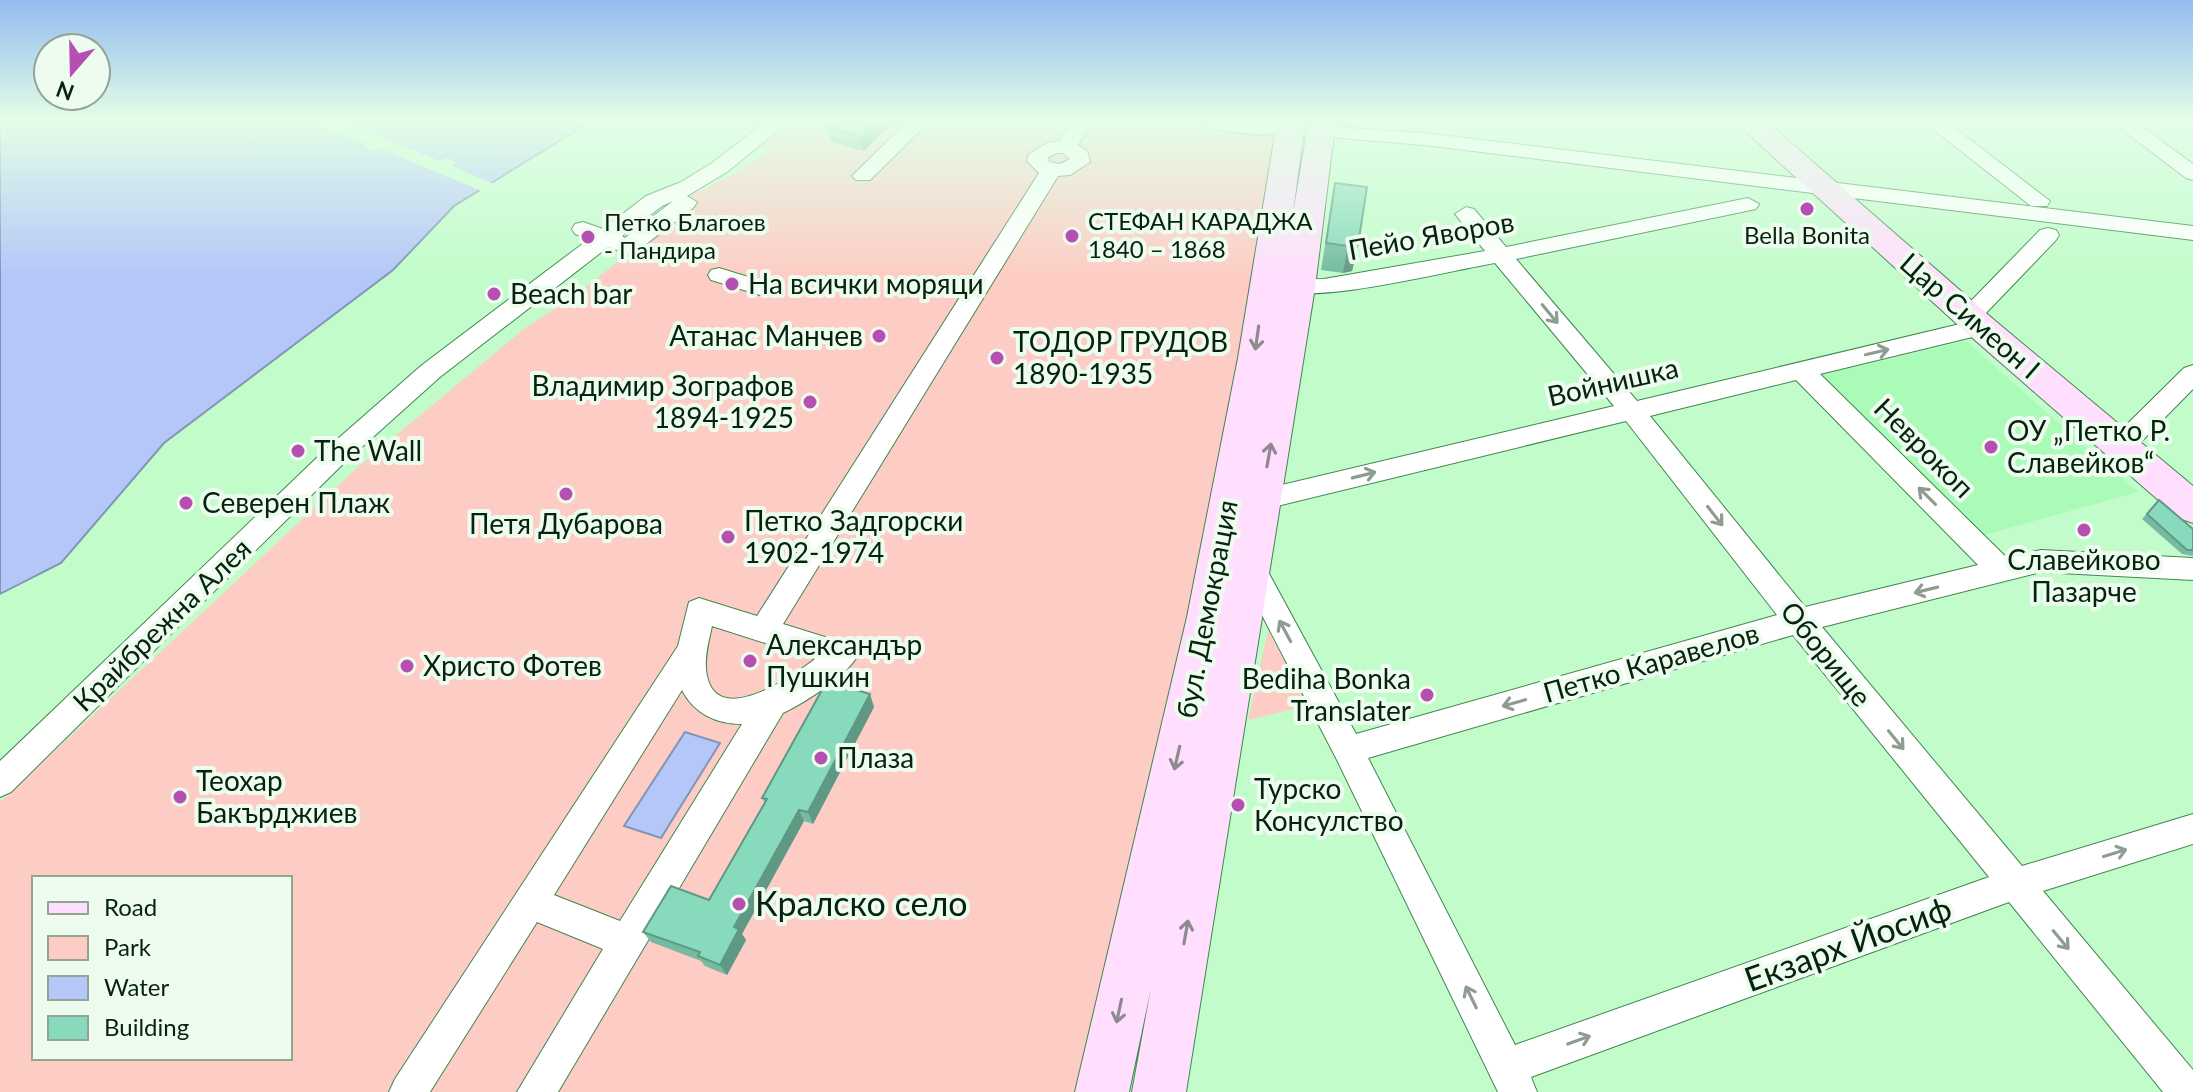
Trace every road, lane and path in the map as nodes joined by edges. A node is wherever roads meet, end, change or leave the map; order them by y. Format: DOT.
graph roads {
  1 [pos="716,173"];
  2 [pos="866,173"];
  3 [pos="1050,173"];
  4 [pos="1284,173"];
  5 [pos="1311,173"];
  6 [pos="1696,173"];
  7 [pos="1806,173"];
  8 [pos="2002,173"];
  9 [pos="863,176"];
  10 [pos="1824,189"];
  11 [pos="2039,201"];
  12 [pos="686,202"];
  13 [pos="1748,204"];
  14 [pos="1466,214"];
  15 [pos="2193,233"];
  16 [pos="2048,235"];
  17 [pos="590,241"];
  18 [pos="1500,255"];
  19 [pos="719,275"];
  20 [pos="1281,285"];
  21 [pos="751,286"];
  22 [pos="1971,318"];
  23 [pos="1801,370"];
  24 [pos="2193,374"];
  25 [pos="1631,410"];
  26 [pos="2121,446"];
  27 [pos="1261,500"];
  28 [pos="2193,508"];
  29 [pos="1250,565"];
  30 [pos="2193,569"];
  31 [pos="2002,571"];
  32 [pos="1799,621"];
  33 [pos="764,630"];
  34 [pos="691,651"];
  35 [pos="771,705"];
  36 [pos="1348,750"];
  37 [pos="0,782"];
  38 [pos="2193,829"];
  39 [pos="2015,884"];
  40 [pos="530,903"];
  41 [pos="628,941"];
  42 [pos="1512,1079"];
  43 [pos="408,1092"];
  44 [pos="536,1092"];
  45 [pos="1102,1092"];
  46 [pos="1159,1092"];
  47 [pos="2187,1092"];
  1 -- 17 [label="street, Крайбрежна Алея"];
  2 -- 9 [label="street"];
  3 -- 33 [label="street"];
  4 -- 20 [label="main road, бул. Демокрация"];
  5 -- 20 [label="main road, бул. Демокрация"];
  6 -- 10 [label="street"];
  7 -- 10 [label="main road, Цар Симеон I"];
  8 -- 11 [label="street"];
  10 -- 15 [label="street"];
  10 -- 22 [label="main road, Цар Симеон I"];
  12 -- 17 [label="street"];
  13 -- 18 [label="street, Пейо Яворов"];
  14 -- 18 [label="street, Оборище"];
  16 -- 22 [label="street, Войнишка"];
  17 -- 37 [label="street, Крайбрежна Алея"];
  18 -- 20 [label="street, Пейо Яворов"];
  18 -- 25 [label="street, Оборище, one-way"];
  19 -- 21 [label="street"];
  27 -- 20 [label="main road, бул. Демокрация, one-way"];
  20 -- 45 [label="main road, бул. Демокрация, one-way"];
  23 -- 22 [label="street, Войнишка, one-way"];
  22 -- 26 [label="main road, Цар Симеон I"];
  23 -- 25 [label="street, Войнишка"];
  31 -- 23 [label="street, Неврокоп, one-way"];
  24 -- 26 [label="street"];
  27 -- 25 [label="street, Войнишка, one-way"];
  25 -- 32 [label="street, Оборище, one-way"];
  26 -- 28 [label="main road, Цар Симеон I"];
  27 -- 29 [label="main road, бул. Демокрация"];
  36 -- 29 [label="street, one-way"];
  46 -- 29 [label="main road, бул. Демокрация, one-way"];
  30 -- 31 [label="street, Петко Каравелов"];
  31 -- 32 [label="street, Петко Каравелов, one-way"];
  32 -- 36 [label="street, Петко Каравелов, one-way"];
  32 -- 39 [label="street, Оборище, one-way"];
  33 -- 34 [label="street"];
  33 -- 35 [label="street"];
  34 -- 35 [label="street"];
  34 -- 40 [label="street"];
  35 -- 41 [label="street"];
  42 -- 36 [label="street, one-way"];
  39 -- 38 [label="street, Екзарх Йосиф, one-way"];
  42 -- 39 [label="street, Екзарх Йосиф, one-way"];
  39 -- 47 [label="street, Оборище, one-way"];
  40 -- 41 [label="street"];
  40 -- 43 [label="street"];
  41 -- 44 [label="street"];
}
